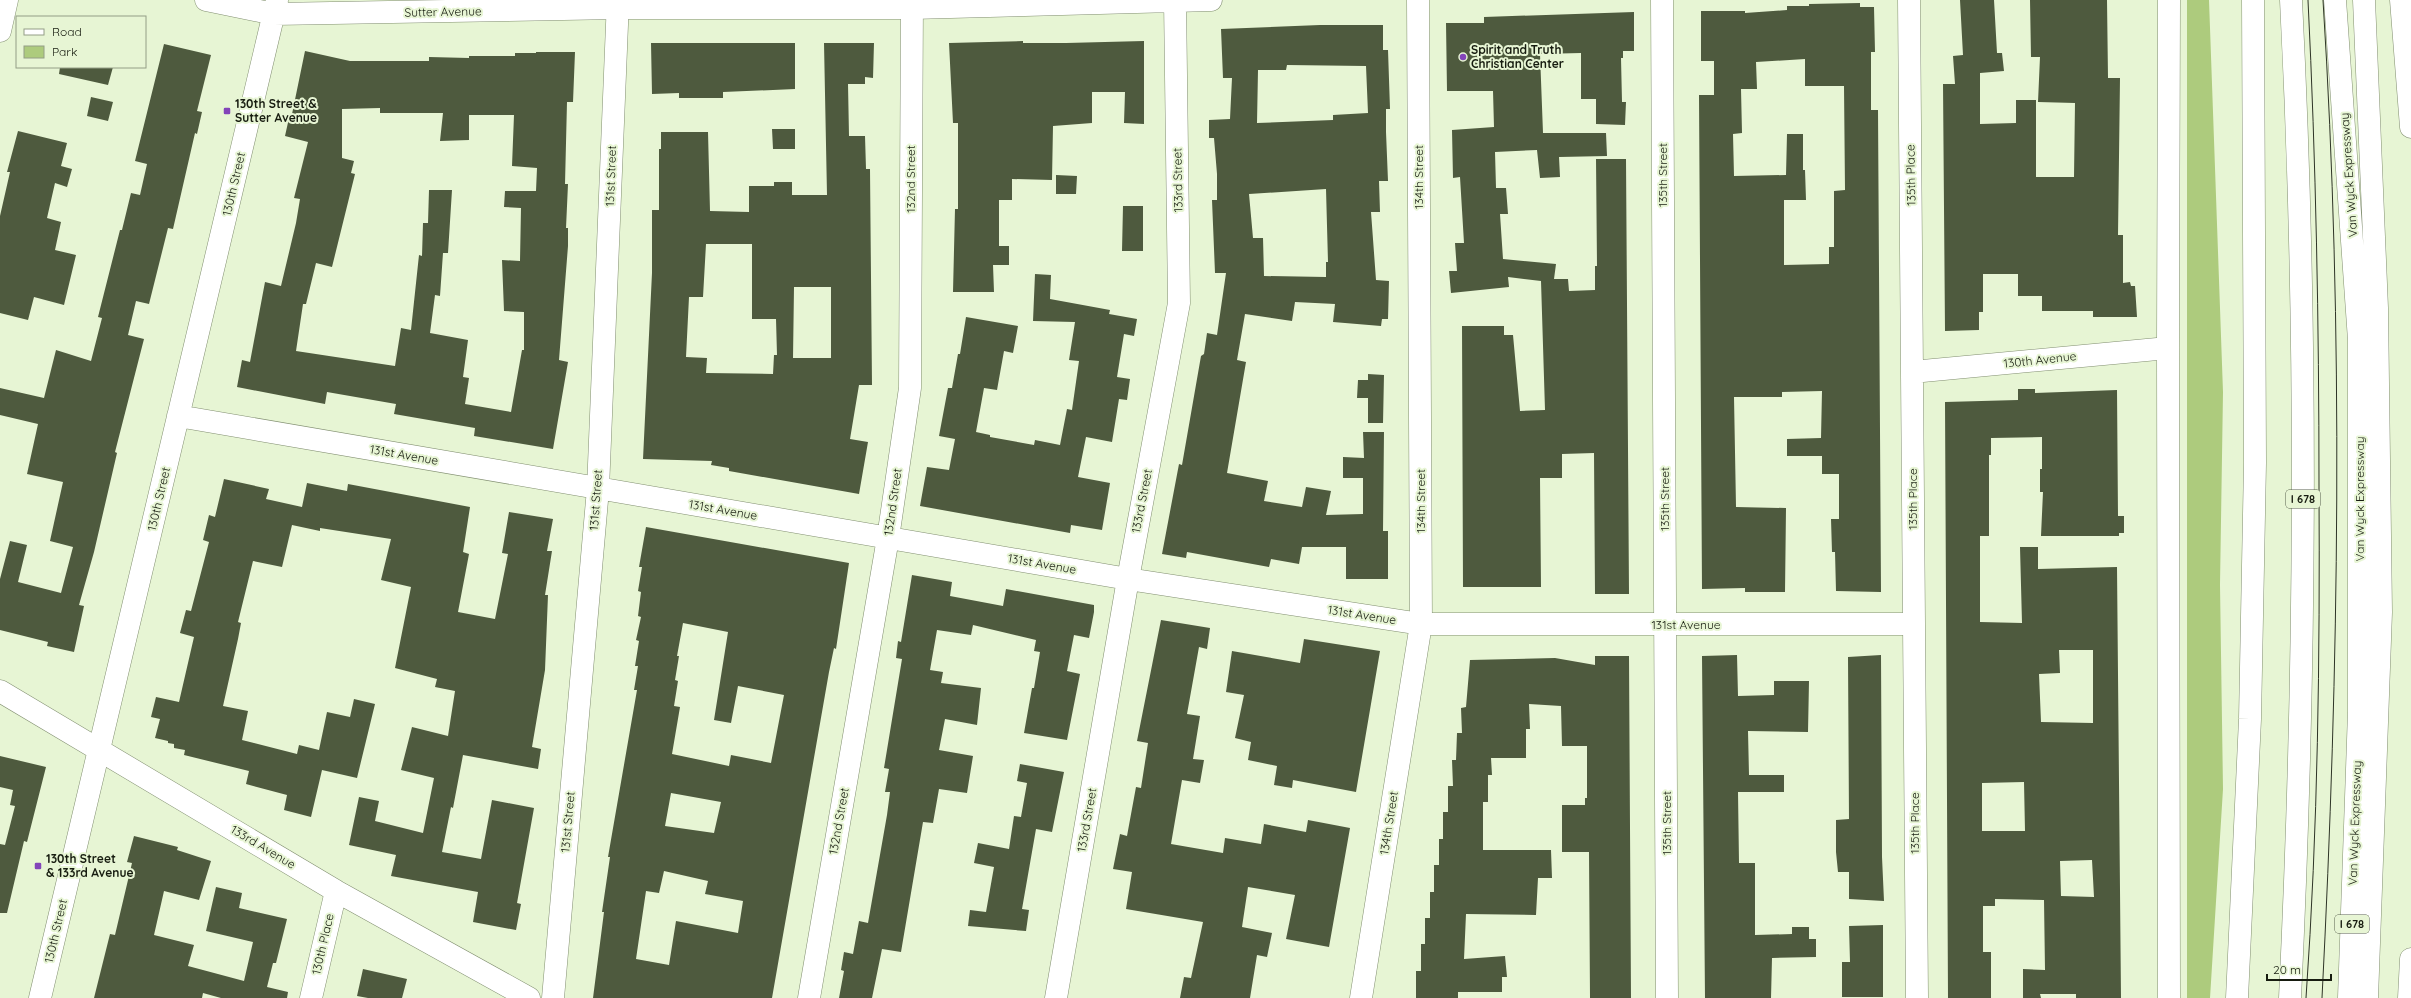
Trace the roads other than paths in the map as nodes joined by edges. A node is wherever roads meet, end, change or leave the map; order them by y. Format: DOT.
graph roads {
  1 [pos="7,0"];
  2 [pos="206,0"];
  3 [pos="1211,0"];
  4 [pos="1418,0"];
  5 [pos="1662,0"];
  6 [pos="1909,0"];
  7 [pos="2169,0"];
  8 [pos="2253,0"];
  9 [pos="2291,0"];
  10 [pos="2335,0"];
  11 [pos="2364,0"];
  12 [pos="2401,0"];
  13 [pos="1175,1"];
  14 [pos="618,4"];
  15 [pos="912,4"];
  16 [pos="276,7"];
  17 [pos="0,31"];
  18 [pos="2411,127"];
  19 [pos="2168,348"];
  20 [pos="1912,372"];
  21 [pos="178,416"];
  22 [pos="598,489"];
  23 [pos="888,538"];
  24 [pos="1128,579"];
  25 [pos="1421,624"];
  26 [pos="1914,624"];
  27 [pos="1666,625"];
  28 [pos="0,692"];
  29 [pos="100,749"];
  30 [pos="336,891"];
  31 [pos="2411,959"];
  32 [pos="40,998"];
  33 [pos="311,998"];
  34 [pos="529,998"];
  35 [pos="552,998"];
  36 [pos="809,998"];
  37 [pos="1056,998"];
  38 [pos="1361,998"];
  39 [pos="1668,998"];
  40 [pos="1916,998"];
  41 [pos="2169,998"];
  42 [pos="2237,998"];
  43 [pos="2290,998"];
  44 [pos="2349,998"];
  45 [pos="2368,998"];
  46 [pos="2409,998"];
  1 -- 17 [label="main road"];
  2 -- 16 [label="main road, Sutter Avenue"];
  3 -- 13 [label="main road, Sutter Avenue"];
  4 -- 25 [label="main road, 134th Street"];
  5 -- 27 [label="main road, 135th Street"];
  6 -- 20 [label="main road, 135th Place"];
  7 -- 19 [label="main road"];
  8 -- 42 [label="main road"];
  9 -- 43 [label="main road, I 678"];
  10 -- 44 [label="main road, Van Wyck Expressway / I 678"];
  11 -- 45 [label="main road"];
  12 -- 18 [label="main road"];
  13 -- 15 [label="main road, Sutter Avenue"];
  13 -- 24 [label="main road, 133rd Street"];
  14 -- 15 [label="main road, Sutter Avenue"];
  14 -- 16 [label="main road, Sutter Avenue"];
  14 -- 22 [label="main road, 131st Street"];
  15 -- 23 [label="main road, 132nd Street"];
  16 -- 21 [label="main road, 130th Street"];
  19 -- 20 [label="main road, 130th Avenue"];
  19 -- 41 [label="main road"];
  20 -- 26 [label="main road, 135th Place"];
  21 -- 22 [label="main road, 131st Avenue"];
  21 -- 29 [label="main road, 130th Street"];
  22 -- 23 [label="main road, 131st Avenue"];
  22 -- 35 [label="main road, 131st Street"];
  23 -- 24 [label="main road, 131st Avenue"];
  23 -- 36 [label="main road, 132nd Street"];
  24 -- 25 [label="main road, 131st Avenue"];
  24 -- 37 [label="main road, 133rd Street"];
  25 -- 27 [label="main road, 131st Avenue"];
  25 -- 38 [label="main road, 134th Street"];
  26 -- 27 [label="main road, 131st Avenue"];
  26 -- 40 [label="main road, 135th Place"];
  27 -- 39 [label="main road, 135th Street"];
  28 -- 29 [label="main road, 133rd Avenue"];
  29 -- 30 [label="main road, 133rd Avenue"];
  29 -- 32 [label="main road, 130th Street"];
  30 -- 33 [label="main road, 130th Place"];
  30 -- 34 [label="main road, 133rd Avenue"];
  31 -- 46 [label="main road"];
}
